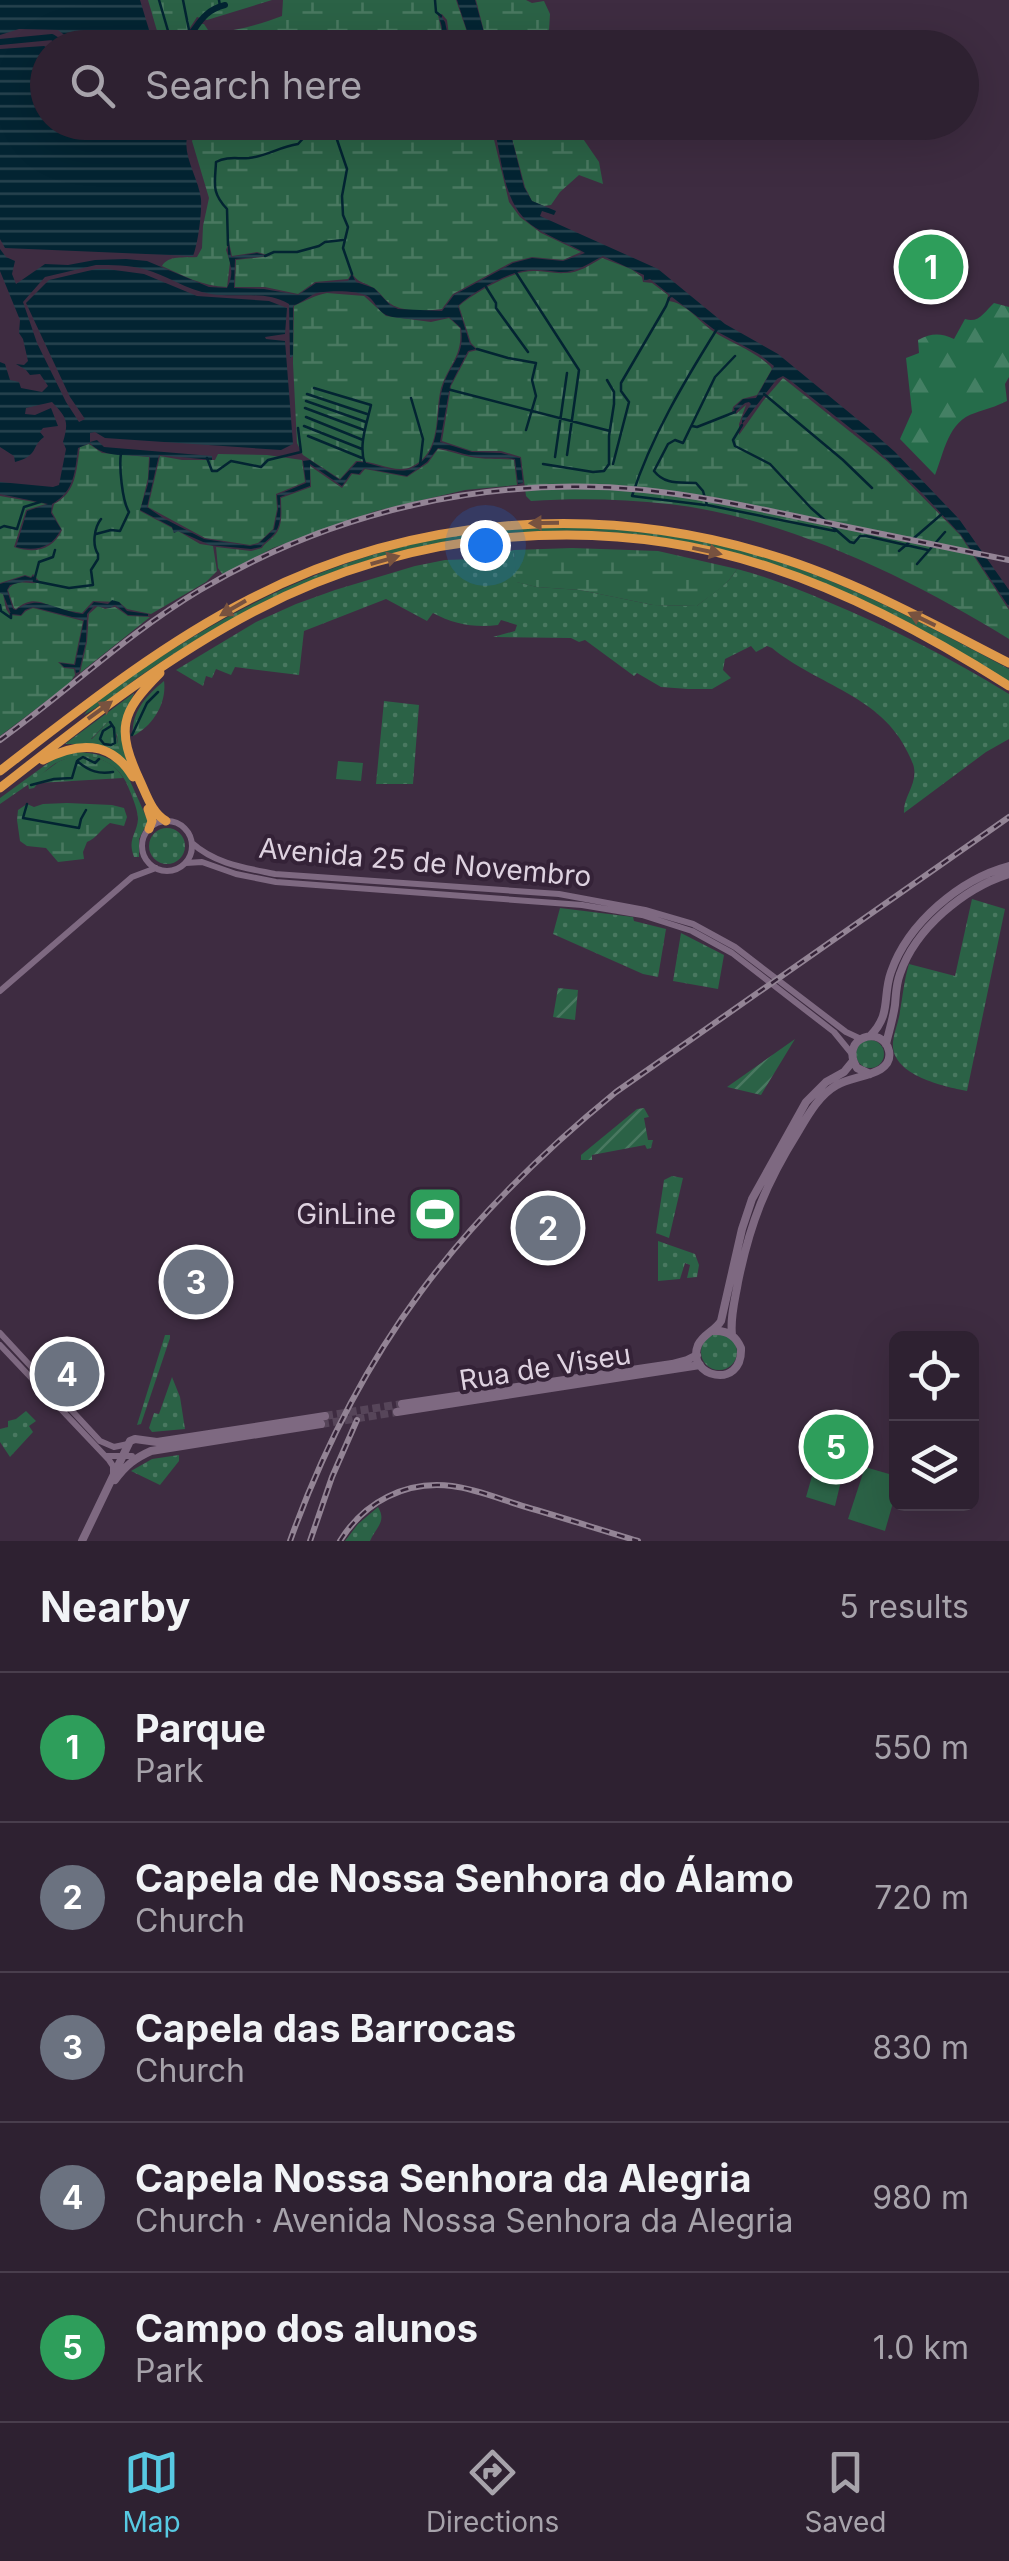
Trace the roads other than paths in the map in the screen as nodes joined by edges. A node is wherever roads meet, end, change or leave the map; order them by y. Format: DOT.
graph roads {
  1 [pos="173,660"];
  2 [pos="1009,663"];
  3 [pos="1009,686"];
  4 [pos="23,770"];
  5 [pos="0,771"];
  6 [pos="0,788"];
  7 [pos="166,822"];
  8 [pos="150,829"];
  9 [pos="192,843"];
  10 [pos="145,856"];
  11 [pos="186,863"];
  12 [pos="1009,866"];
  13 [pos="156,868"];
  14 [pos="1009,874"];
  15 [pos="132,877"];
  16 [pos="674,921"];
  17 [pos="0,992"];
  18 [pos="836,1029"];
  19 [pos="866,1038"];
  20 [pos="886,1044"];
  21 [pos="852,1057"];
  22 [pos="870,1074"];
  23 [pos="735,1278"];
  24 [pos="714,1332"];
  25 [pos="0,1334"];
  26 [pos="732,1335"];
  27 [pos="0,1345"];
  28 [pos="697,1354"];
  29 [pos="20,1360"];
  30 [pos="700,1366"];
  31 [pos="73,1417"];
  32 [pos="143,1442"];
  33 [pos="131,1453"];
  34 [pos="105,1456"];
  35 [pos="113,1476"];
  36 [pos="105,1491"];
  37 [pos="82,1541"];
  1 -- 3 [label="highway, one-way"];
  4 -- 1 [label="highway, one-way"];
  1 -- 7 [label="highway"];
  2 -- 5 [label="highway, one-way"];
  4 -- 6 [label="highway"];
  4 -- 8 [label="highway"];
  7 -- 8 [label="street"];
  7 -- 9 [label="street"];
  8 -- 10 [label="street"];
  9 -- 11 [label="street"];
  9 -- 16 [label="street, Avenida 25 de Novembro"];
  10 -- 13 [label="street"];
  10 -- 15 [label="street"];
  11 -- 13 [label="street"];
  11 -- 16 [label="street, Avenida 25 de Novembro"];
  12 -- 19 [label="main road"];
  13 -- 15 [label="street"];
  14 -- 20 [label="main road"];
  15 -- 17 [label="street"];
  16 -- 18 [label="street, Avenida 25 de Novembro"];
  18 -- 19 [label="street, Avenida 25 de Novembro"];
  18 -- 21 [label="street, Avenida 25 de Novembro"];
  19 -- 20 [label="main road"];
  19 -- 21 [label="main road"];
  20 -- 22 [label="main road"];
  21 -- 22 [label="main road"];
  21 -- 23 [label="main road"];
  22 -- 23 [label="main road"];
  23 -- 24 [label="main road"];
  23 -- 26 [label="main road, Rua de Viseu"];
  24 -- 26 [label="main road"];
  24 -- 28 [label="main road"];
  25 -- 29 [label="street"];
  26 -- 30 [label="main road, Rua de Viseu"];
  27 -- 29 [label="street"];
  28 -- 30 [label="main road"];
  28 -- 30 [label="main road, Rua de Viseu"];
  29 -- 31 [label="street"];
  31 -- 33 [label="street"];
  31 -- 34 [label="street"];
  32 -- 33 [label="main road"];
  32 -- 33 [label="main road"];
  32 -- 33 [label="main road"];
  33 -- 34 [label="street"];
  33 -- 35 [label="main road"];
  33 -- 36 [label="main road"];
  34 -- 35 [label="street"];
  35 -- 36 [label="main road"];
  36 -- 37 [label="main road"];
}
